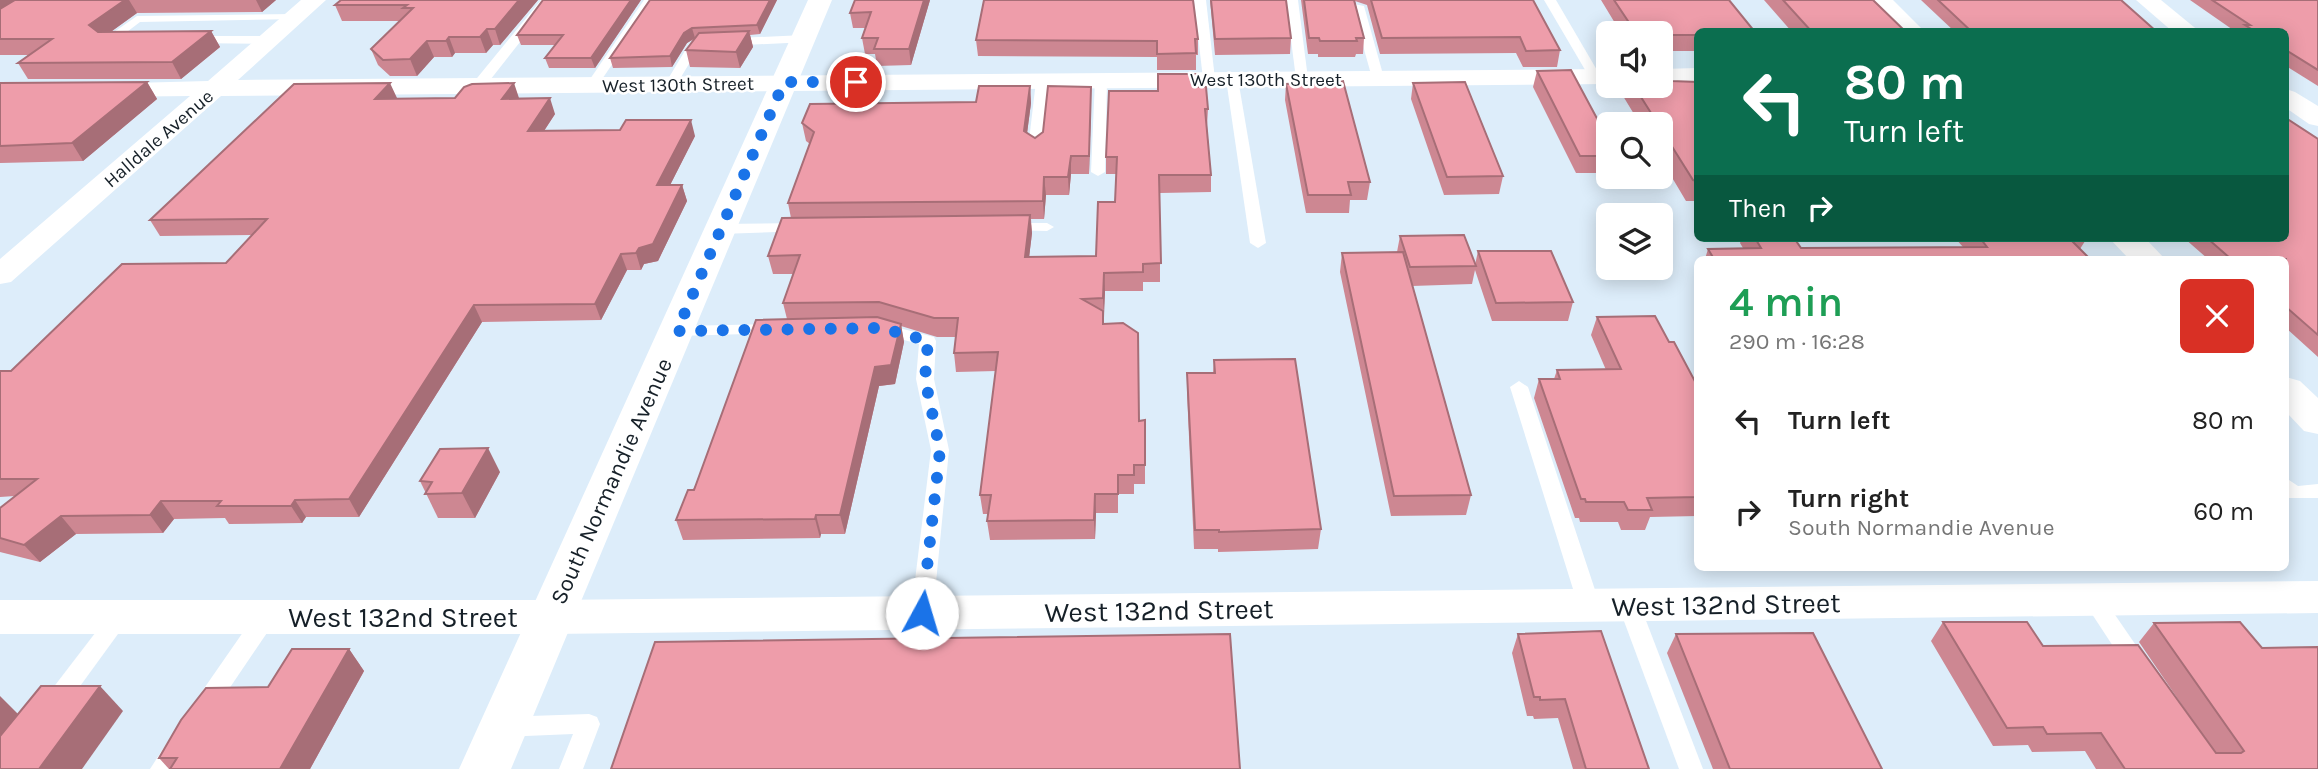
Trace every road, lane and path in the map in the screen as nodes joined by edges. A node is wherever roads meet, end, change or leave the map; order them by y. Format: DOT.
graph roads {
  1 [pos="547,0"];
  2 [pos="650,0"];
  3 [pos="820,0"];
  4 [pos="1200,0"];
  5 [pos="1292,0"];
  6 [pos="1550,0"];
  7 [pos="1879,0"];
  8 [pos="2147,0"];
  9 [pos="1358,6"];
  10 [pos="305,9"];
  11 [pos="1908,28"];
  12 [pos="2183,28"];
  13 [pos="804,39"];
  14 [pos="186,40"];
  15 [pos="270,40"];
  16 [pos="134,41"];
  17 [pos="1596,68"];
  18 [pos="1673,76"];
  19 [pos="1694,76"];
  20 [pos="1596,77"];
  21 [pos="1378,78"];
  22 [pos="1220,79"];
  23 [pos="1302,79"];
  24 [pos="1042,80"];
  25 [pos="1101,80"];
  26 [pos="784,82"];
  27 [pos="671,84"];
  28 [pos="592,85"];
  29 [pos="478,86"];
  30 [pos="213,89"];
  31 [pos="80,90"];
  32 [pos="2289,99"];
  33 [pos="2318,118"];
  34 [pos="1035,149"];
  35 [pos="1098,172"];
  36 [pos="993,227"];
  37 [pos="1048,227"];
  38 [pos="816,228"];
  39 [pos="720,229"];
  40 [pos="2130,242"];
  41 [pos="1258,243"];
  42 [pos="2145,256"];
  43 [pos="0,275"];
  44 [pos="868,328"];
  45 [pos="798,329"];
  46 [pos="677,331"];
  47 [pos="1519,387"];
  48 [pos="2289,393"];
  49 [pos="2318,421"];
  50 [pos="2289,488"];
  51 [pos="2318,491"];
  52 [pos="2318,597"];
  53 [pos="2093,599"];
  54 [pos="1609,605"];
  55 [pos="922,613"];
  56 [pos="0,617"];
  57 [pos="119,617"];
  58 [pos="550,617"];
  59 [pos="265,618"];
  60 [pos="2152,685"];
  61 [pos="37,726"];
  62 [pos="494,748"];
  63 [pos="162,769"];
  64 [pos="571,769"];
  65 [pos="1692,769"];
  1 -- 29 [label="lane"];
  2 -- 28 [label="lane"];
  3 -- 13 [label="main road, South Normandie Avenue"];
  4 -- 22 [label="lane"];
  5 -- 23 [label="lane"];
  6 -- 17 [label="lane"];
  7 -- 11 [label="main road"];
  8 -- 12 [label="street"];
  9 -- 21 [label="lane"];
  10 -- 15 [label="street, Halldale Avenue"];
  10 -- 16 [label="lane"];
  13 -- 26 [label="main road, South Normandie Avenue"];
  13 -- 27 [label="lane"];
  14 -- 15 [label="lane"];
  15 -- 30 [label="street, Halldale Avenue"];
  18 -- 19 [label="street"];
  20 -- 21 [label="street, West 130th Street"];
  21 -- 23 [label="street, West 130th Street"];
  22 -- 23 [label="street, West 130th Street"];
  22 -- 25 [label="street, West 130th Street"];
  22 -- 41 [label="lane"];
  24 -- 25 [label="street, West 130th Street"];
  24 -- 26 [label="street, West 130th Street"];
  24 -- 34 [label="lane"];
  25 -- 35 [label="lane"];
  26 -- 27 [label="street, West 130th Street"];
  26 -- 39 [label="main road, South Normandie Avenue"];
  27 -- 28 [label="street, West 130th Street"];
  28 -- 29 [label="street, West 130th Street"];
  29 -- 30 [label="street, West 130th Street"];
  30 -- 31 [label="street, West 130th Street"];
  30 -- 43 [label="street, Halldale Avenue"];
  32 -- 33 [label="street"];
  36 -- 37 [label="lane"];
  38 -- 39 [label="lane"];
  39 -- 46 [label="main road, South Normandie Avenue"];
  40 -- 42 [label="main road"];
  44 -- 55 [label="lane"];
  45 -- 46 [label="lane"];
  46 -- 58 [label="main road, South Normandie Avenue"];
  47 -- 54 [label="lane"];
  48 -- 49 [label="main road"];
  50 -- 51 [label="lane"];
  52 -- 53 [label="street, West 132nd Street"];
  53 -- 54 [label="street, West 132nd Street"];
  53 -- 60 [label="lane"];
  54 -- 55 [label="street, West 132nd Street"];
  54 -- 65 [label="lane"];
  55 -- 58 [label="street, West 132nd Street"];
  56 -- 57 [label="street, West 132nd Street"];
  57 -- 59 [label="street, West 132nd Street"];
  57 -- 61 [label="lane"];
  58 -- 59 [label="street, West 132nd Street"];
  58 -- 62 [label="main road, South Normandie Avenue"];
  59 -- 63 [label="lane"];
  62 -- 64 [label="lane"];
}
